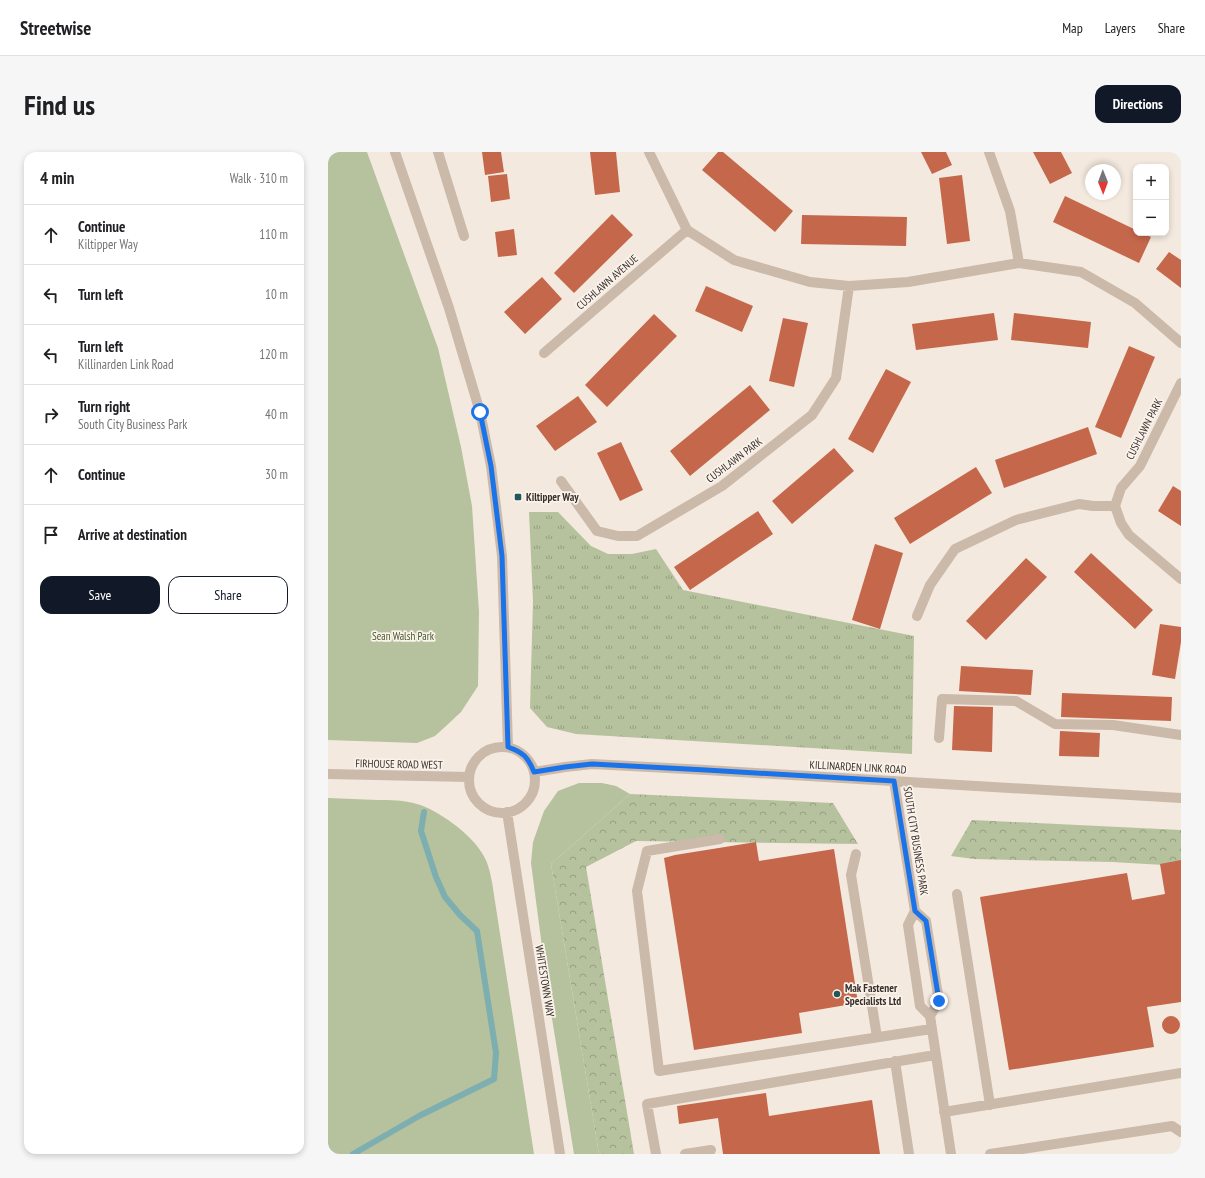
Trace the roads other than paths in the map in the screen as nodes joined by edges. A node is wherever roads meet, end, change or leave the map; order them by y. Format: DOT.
graph roads {
  1 [pos="395,152"];
  2 [pos="438,152"];
  3 [pos="649,152"];
  4 [pos="989,152"];
  5 [pos="687,230"];
  6 [pos="464,236"];
  7 [pos="1019,263"];
  8 [pos="849,286"];
  9 [pos="1181,343"];
  10 [pos="544,353"];
  11 [pos="1181,383"];
  12 [pos="561,481"];
  13 [pos="1115,506"];
  14 [pos="1181,579"];
  15 [pos="917,616"];
  16 [pos="1181,735"];
  17 [pos="939,738"];
  18 [pos="508,747"];
  19 [pos="534,772"];
  20 [pos="328,774"];
  21 [pos="469,777"];
  22 [pos="894,781"];
  23 [pos="1181,798"];
  24 [pos="507,812"];
  25 [pos="720,839"];
  26 [pos="856,854"];
  27 [pos="957,894"];
  28 [pos="915,911"];
  29 [pos="930,1016"];
  30 [pos="931,1029"];
  31 [pos="877,1037"];
  32 [pos="935,1055"];
  33 [pos="895,1061"];
  34 [pos="1181,1073"];
  35 [pos="990,1105"];
  36 [pos="944,1112"];
  37 [pos="1181,1132"];
  38 [pos="711,1150"];
  39 [pos="995,1153"];
  40 [pos="560,1154"];
  41 [pos="656,1154"];
  42 [pos="685,1154"];
  43 [pos="909,1154"];
  44 [pos="950,1154"];
  1 -- 18 [label="street"];
  2 -- 6 [label="street"];
  3 -- 5 [label="street"];
  4 -- 7 [label="street"];
  5 -- 8 [label="street"];
  5 -- 10 [label="street, CUSHLAWN AVENUE"];
  7 -- 8 [label="street"];
  7 -- 9 [label="street"];
  8 -- 12 [label="street, CUSHLAWN PARK"];
  11 -- 13 [label="street, CUSHLAWN PARK"];
  13 -- 14 [label="street"];
  13 -- 15 [label="street"];
  16 -- 17 [label="street"];
  18 -- 19 [label="street"];
  18 -- 21 [label="street"];
  19 -- 22 [label="street, KILLINARDEN LINK ROAD"];
  19 -- 24 [label="street"];
  20 -- 21 [label="street, FIRHOUSE ROAD WEST"];
  21 -- 24 [label="street"];
  22 -- 23 [label="street, KILLINARDEN LINK ROAD"];
  22 -- 28 [label="street, SOUTH CITY BUSINESS PARK"];
  24 -- 40 [label="street, WHITESTOWN WAY"];
  25 -- 31 [label="street"];
  26 -- 31 [label="street"];
  27 -- 35 [label="street"];
  28 -- 29 [label="street, SOUTH CITY BUSINESS PARK"];
  28 -- 29 [label="street"];
  29 -- 30 [label="street"];
  30 -- 31 [label="street"];
  30 -- 32 [label="street"];
  32 -- 33 [label="street"];
  32 -- 36 [label="street"];
  33 -- 41 [label="street"];
  33 -- 43 [label="street"];
  34 -- 35 [label="street"];
  35 -- 36 [label="street"];
  36 -- 44 [label="street"];
  37 -- 39 [label="street"];
  38 -- 42 [label="street"];
}
